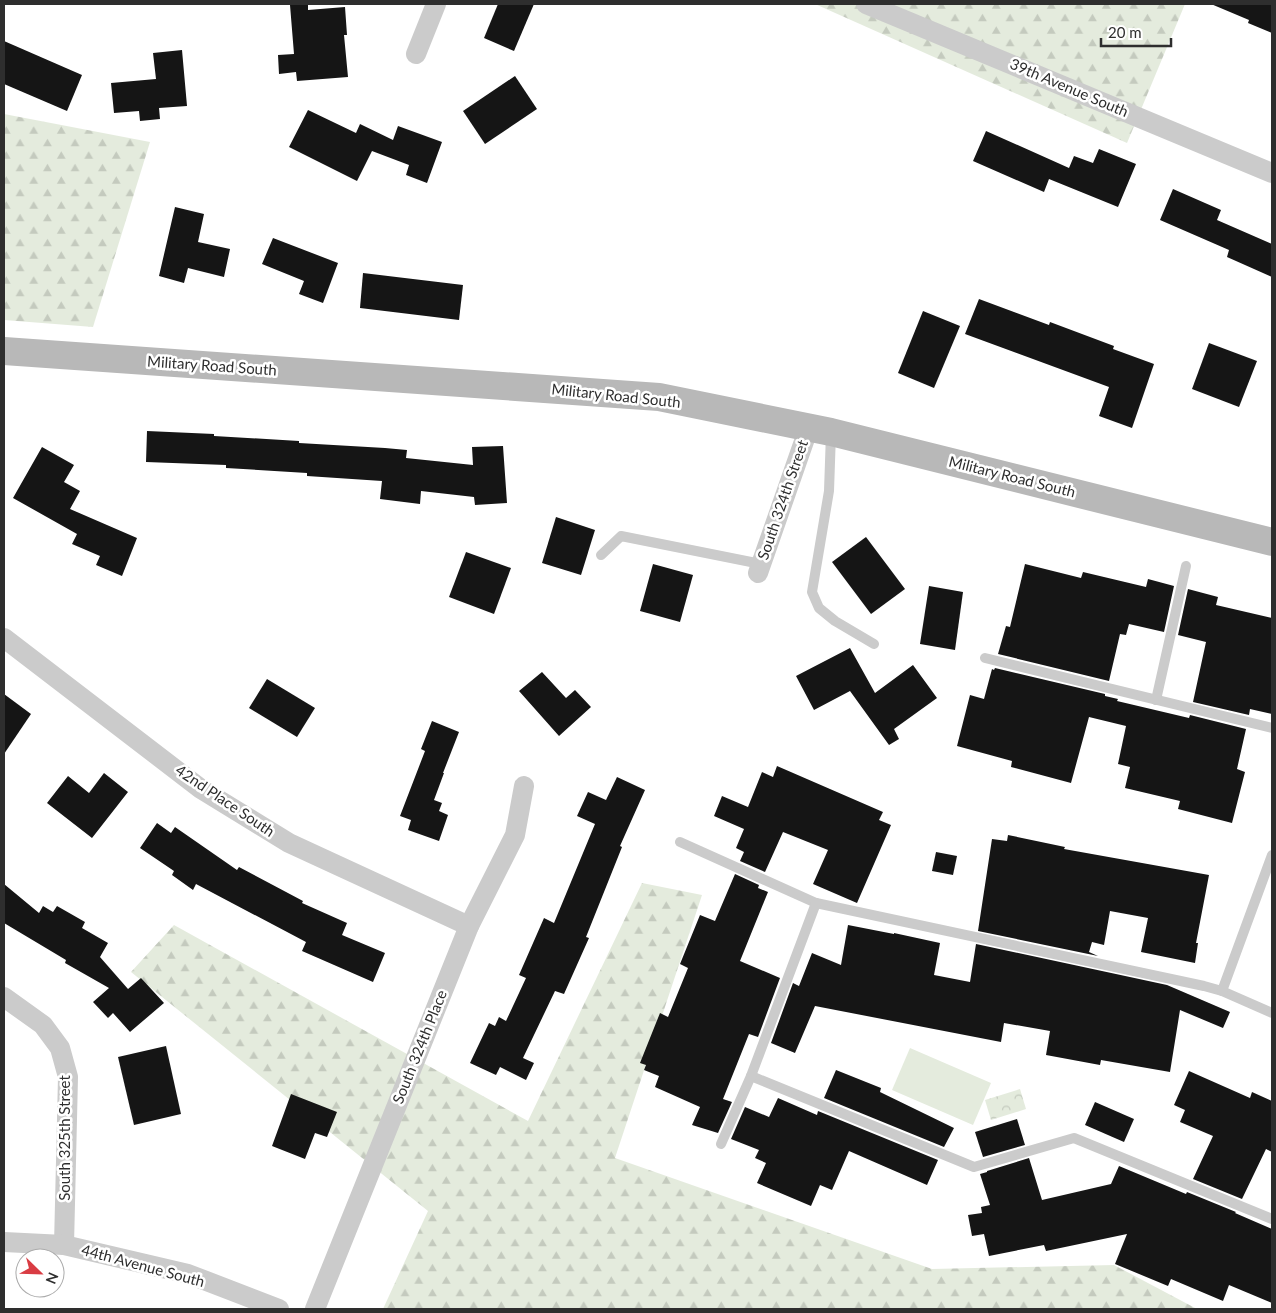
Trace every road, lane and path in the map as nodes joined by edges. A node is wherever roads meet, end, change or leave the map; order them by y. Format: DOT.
graph roads {
  1 [pos="436,4"];
  2 [pos="866,4"];
  3 [pos="416,54"];
  4 [pos="1272,173"];
  5 [pos="4,351"];
  6 [pos="820,429"];
  7 [pos="1272,542"];
  8 [pos="601,555"];
  9 [pos="1186,566"];
  10 [pos="760,569"];
  11 [pos="4,638"];
  12 [pos="874,644"];
  13 [pos="985,658"];
  14 [pos="1156,700"];
  15 [pos="1272,728"];
  16 [pos="524,786"];
  17 [pos="680,842"];
  18 [pos="1272,855"];
  19 [pos="816,903"];
  20 [pos="469,926"];
  21 [pos="1222,991"];
  22 [pos="4,997"];
  23 [pos="1272,1013"];
  24 [pos="751,1076"];
  25 [pos="721,1144"];
  26 [pos="1272,1218"];
  27 [pos="4,1242"];
  28 [pos="64,1245"];
  29 [pos="279,1309"];
  30 [pos="315,1309"];
  1 -- 3 [label="street"];
  2 -- 4 [label="street, 39th Avenue South"];
  5 -- 6 [label="main road, Military Road South"];
  6 -- 7 [label="main road, Military Road South"];
  6 -- 10 [label="street, South 324th Street"];
  6 -- 12 [label="lane"];
  8 -- 10 [label="lane"];
  9 -- 14 [label="lane"];
  11 -- 20 [label="street, 42nd Place South"];
  13 -- 14 [label="lane"];
  14 -- 15 [label="lane"];
  16 -- 20 [label="street, South 324th Place"];
  17 -- 19 [label="lane"];
  18 -- 21 [label="lane"];
  19 -- 21 [label="lane"];
  19 -- 24 [label="lane"];
  20 -- 30 [label="street, South 324th Place"];
  21 -- 23 [label="lane"];
  22 -- 28 [label="street, South 325th Street"];
  24 -- 25 [label="lane"];
  24 -- 26 [label="lane"];
  27 -- 28 [label="street, 44th Avenue South"];
  28 -- 29 [label="street, 44th Avenue South"];
}
